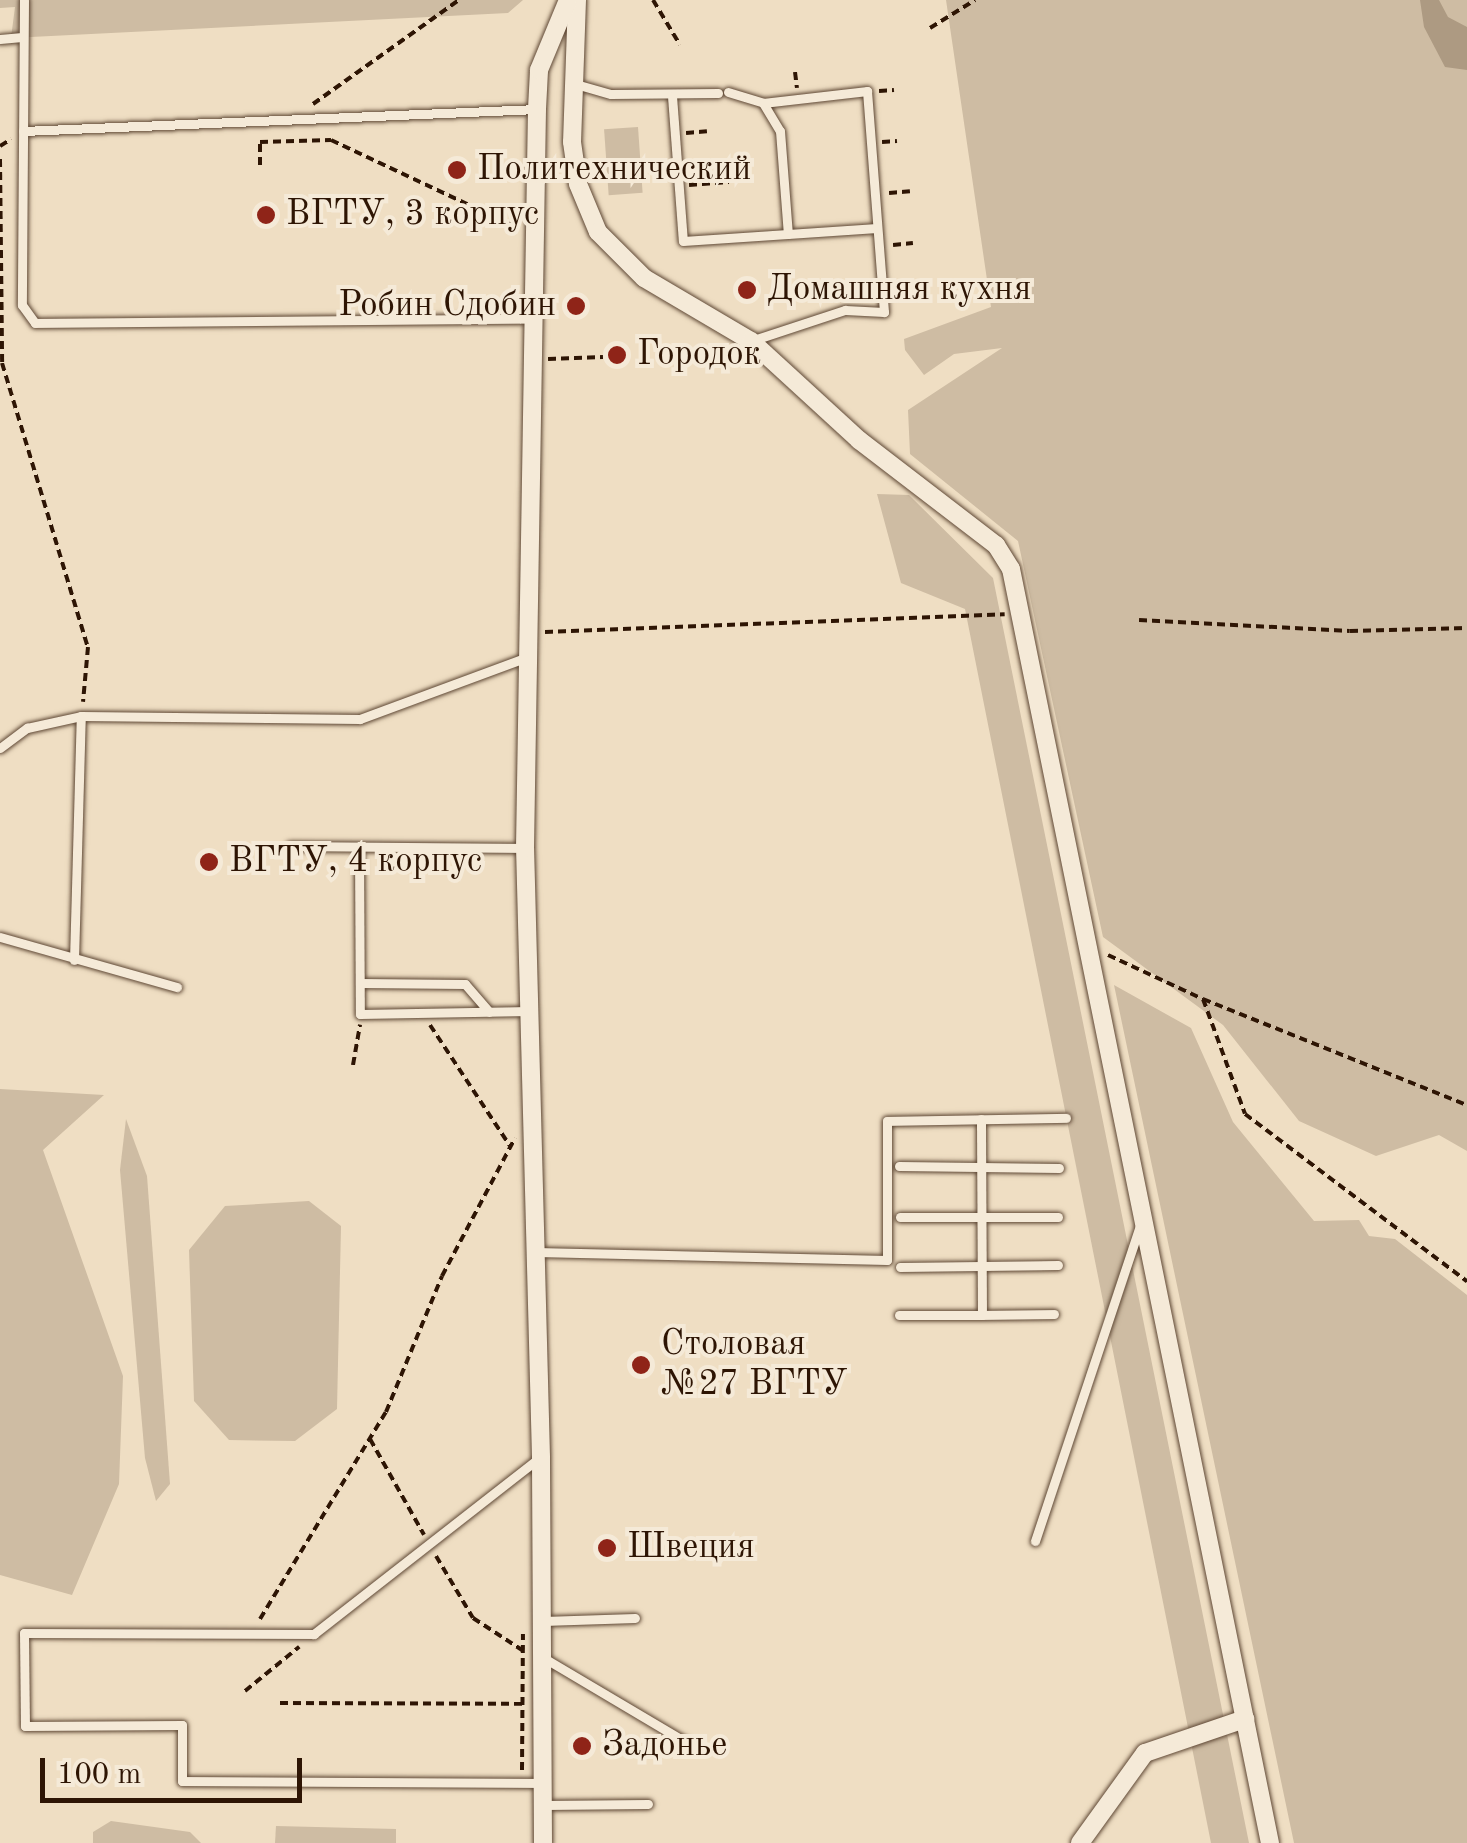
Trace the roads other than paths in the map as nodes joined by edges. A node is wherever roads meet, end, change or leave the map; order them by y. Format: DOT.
graph roads {
  1 [pos="24,0"];
  2 [pos="568,0"];
  3 [pos="577,0"];
  4 [pos="22,38"];
  5 [pos="0,40"];
  6 [pos="578,85"];
  7 [pos="672,96"];
  8 [pos="762,103"];
  9 [pos="536,109"];
  10 [pos="24,132"];
  11 [pos="877,228"];
  12 [pos="788,234"];
  13 [pos="536,319"];
  14 [pos="751,341"];
  15 [pos="530,656"];
  16 [pos="81,716"];
  17 [pos="0,748"];
  18 [pos="290,846"];
  19 [pos="359,847"];
  20 [pos="526,848"];
  21 [pos="0,937"];
  22 [pos="74,960"];
  23 [pos="360,983"];
  24 [pos="177,987"];
  25 [pos="530,1011"];
  26 [pos="489,1012"];
  27 [pos="1066,1118"];
  28 [pos="981,1119"];
  29 [pos="899,1166"];
  30 [pos="982,1168"];
  31 [pos="1059,1168"];
  32 [pos="900,1216"];
  33 [pos="1143,1216"];
  34 [pos="1058,1217"];
  35 [pos="982,1218"];
  36 [pos="536,1252"];
  37 [pos="1058,1265"];
  38 [pos="900,1268"];
  39 [pos="982,1268"];
  40 [pos="1054,1314"];
  41 [pos="899,1315"];
  42 [pos="982,1316"];
  43 [pos="542,1457"];
  44 [pos="1035,1541"];
  45 [pos="635,1618"];
  46 [pos="542,1620"];
  47 [pos="543,1657"];
  48 [pos="1244,1719"];
  49 [pos="684,1741"];
  50 [pos="544,1783"];
  51 [pos="648,1804"];
  52 [pos="544,1806"];
  53 [pos="543,1843"];
  54 [pos="1080,1843"];
  55 [pos="1270,1843"];
  1 -- 4 [label="lane"];
  2 -- 9 [label="street"];
  3 -- 6 [label="street"];
  4 -- 5 [label="lane"];
  4 -- 10 [label="lane"];
  6 -- 7 [label="lane"];
  6 -- 14 [label="street"];
  7 -- 8 [label="lane"];
  7 -- 12 [label="lane"];
  8 -- 11 [label="lane"];
  8 -- 12 [label="lane"];
  9 -- 10 [label="lane"];
  9 -- 13 [label="street"];
  10 -- 13 [label="lane"];
  11 -- 12 [label="lane"];
  11 -- 14 [label="lane"];
  13 -- 15 [label="street"];
  14 -- 33 [label="street"];
  15 -- 16 [label="lane"];
  15 -- 20 [label="street"];
  16 -- 17 [label="lane"];
  16 -- 22 [label="lane"];
  18 -- 19 [label="lane"];
  19 -- 20 [label="lane"];
  19 -- 23 [label="lane"];
  20 -- 25 [label="street"];
  21 -- 22 [label="lane"];
  22 -- 24 [label="lane"];
  23 -- 26 [label="lane"];
  23 -- 26 [label="lane"];
  25 -- 26 [label="lane"];
  25 -- 36 [label="street"];
  27 -- 28 [label="lane"];
  28 -- 30 [label="lane"];
  28 -- 36 [label="lane"];
  29 -- 30 [label="lane"];
  30 -- 31 [label="lane"];
  30 -- 35 [label="lane"];
  32 -- 35 [label="lane"];
  33 -- 44 [label="lane"];
  33 -- 48 [label="street"];
  34 -- 35 [label="lane"];
  35 -- 39 [label="lane"];
  36 -- 43 [label="street"];
  37 -- 39 [label="lane"];
  38 -- 39 [label="lane"];
  39 -- 42 [label="lane"];
  40 -- 42 [label="lane"];
  41 -- 42 [label="lane"];
  43 -- 46 [label="street"];
  43 -- 50 [label="lane"];
  45 -- 46 [label="lane"];
  46 -- 47 [label="street"];
  47 -- 49 [label="lane"];
  47 -- 50 [label="street"];
  48 -- 54 [label="street"];
  48 -- 55 [label="street"];
  50 -- 52 [label="street"];
  51 -- 52 [label="lane"];
  52 -- 53 [label="street"];
}
